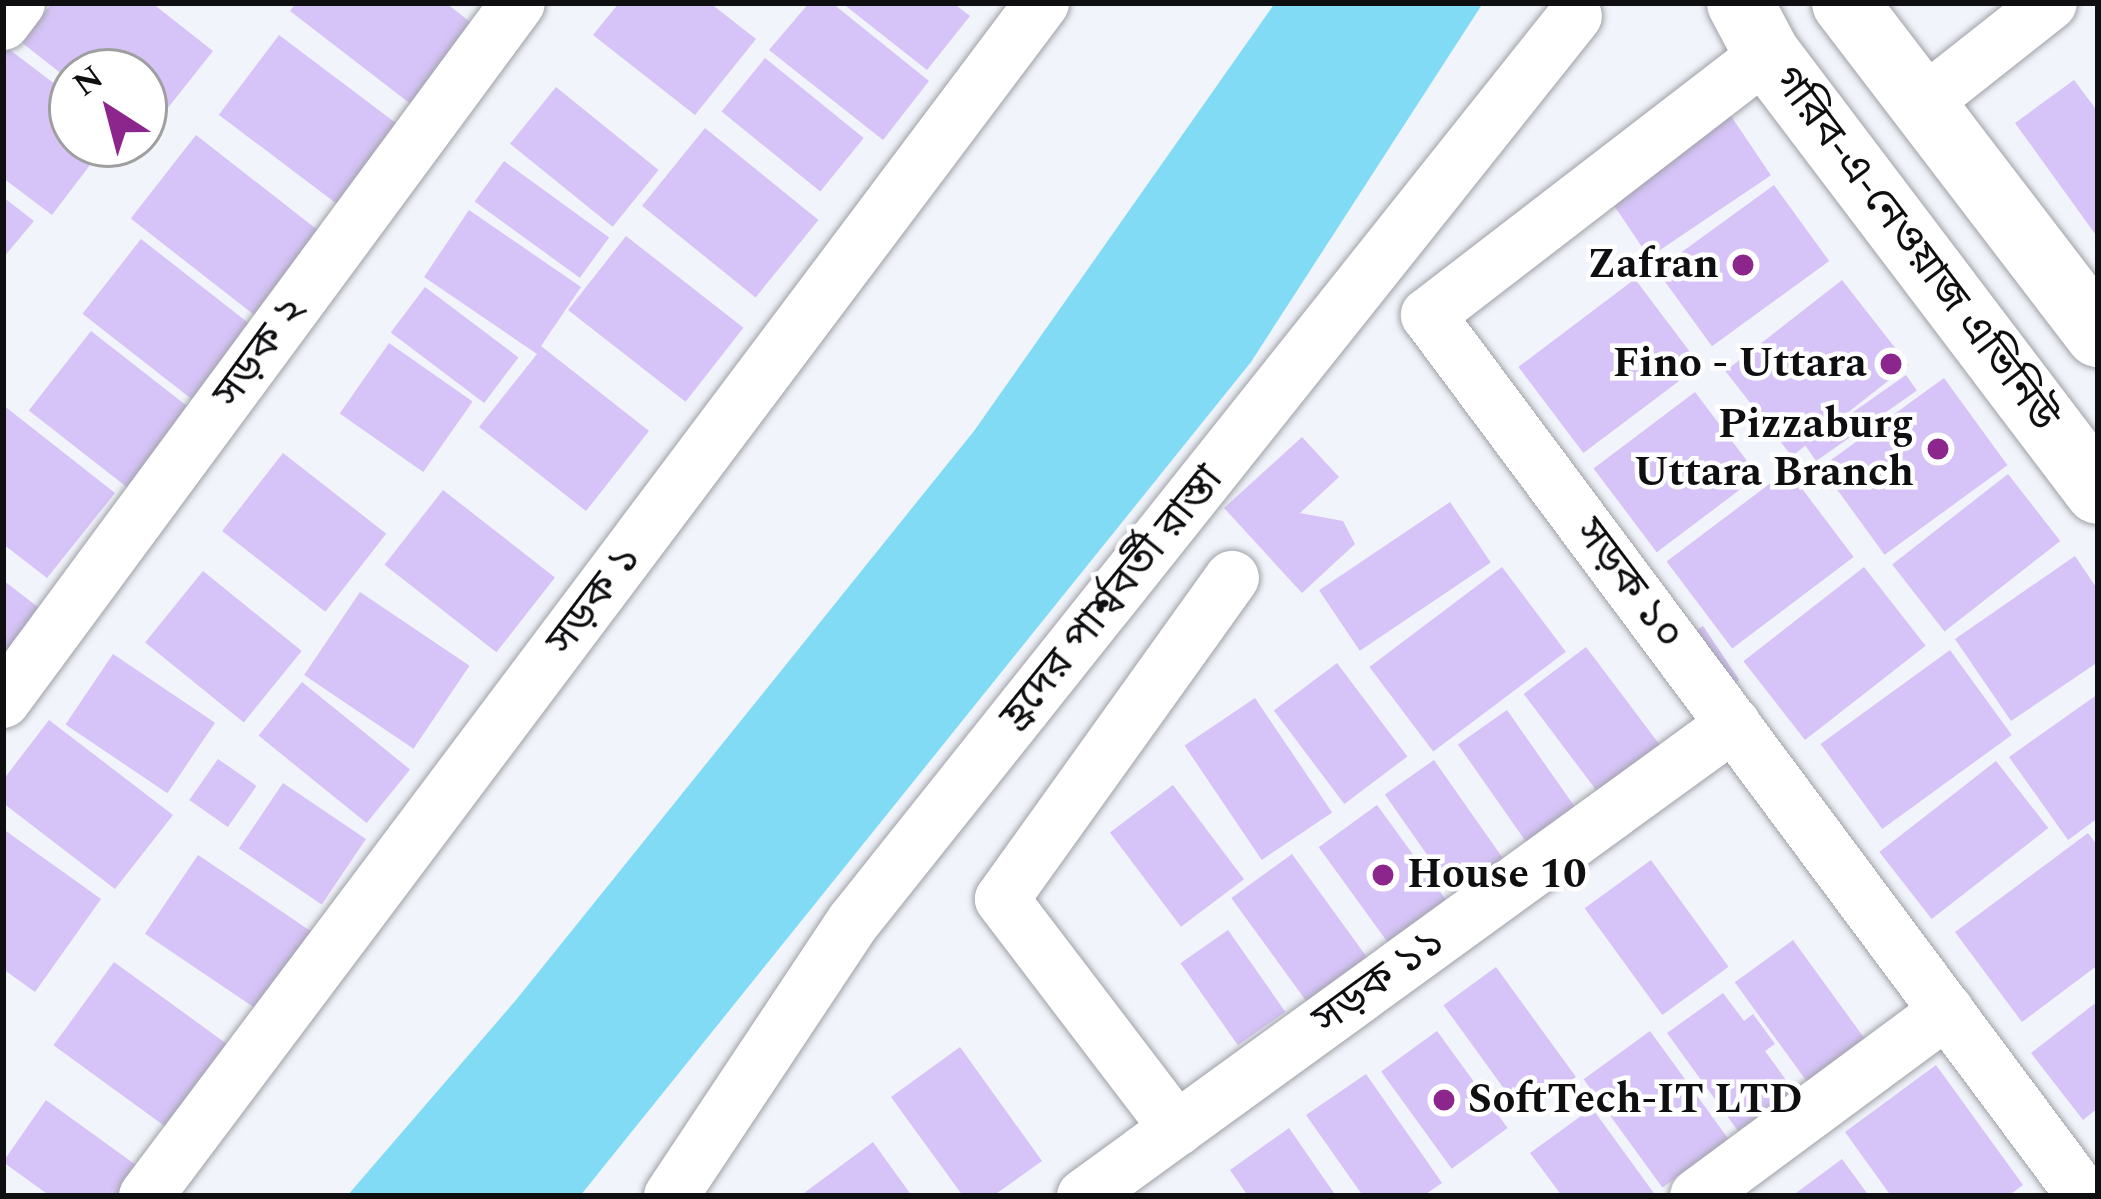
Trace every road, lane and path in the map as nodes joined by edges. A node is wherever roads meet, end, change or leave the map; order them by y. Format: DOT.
graph roads {
  1 [pos="18,3"];
  2 [pos="518,3"];
  3 [pos="1042,3"];
  4 [pos="1845,3"];
  5 [pos="2050,3"];
  6 [pos="1575,16"];
  7 [pos="3,22"];
  8 [pos="1754,29"];
  9 [pos="1922,104"];
  10 [pos="2098,334"];
  11 [pos="2098,491"];
  12 [pos="1232,578"];
  13 [pos="3,700"];
  14 [pos="1733,724"];
  15 [pos="1947,1011"];
  16 [pos="1177,1129"];
  17 [pos="146,1196"];
  18 [pos="671,1196"];
  19 [pos="1084,1196"];
  20 [pos="1697,1196"];
  21 [pos="2084,1196"];
  1 -- 7 [label="street"];
  2 -- 13 [label="street, সড়ক ২"];
  3 -- 17 [label="street, সড়ক ১"];
  4 -- 9 [label="street"];
  5 -- 9 [label="street"];
  6 -- 18 [label="street, হ্রদের পার্শ্ববর্তী রাস্তা"];
  8 -- 11 [label="street, গরিব-এ-নেওয়াজ এভিনিউ"];
  8 -- 14 [label="street, সড়ক ১০"];
  9 -- 10 [label="street"];
  12 -- 16 [label="street"];
  14 -- 15 [label="street, সড়ক ১০"];
  14 -- 16 [label="street, সড়ক ১১"];
  15 -- 20 [label="street"];
  15 -- 21 [label="street, সড়ক ১০"];
  16 -- 19 [label="street, সড়ক ১১"];
}
